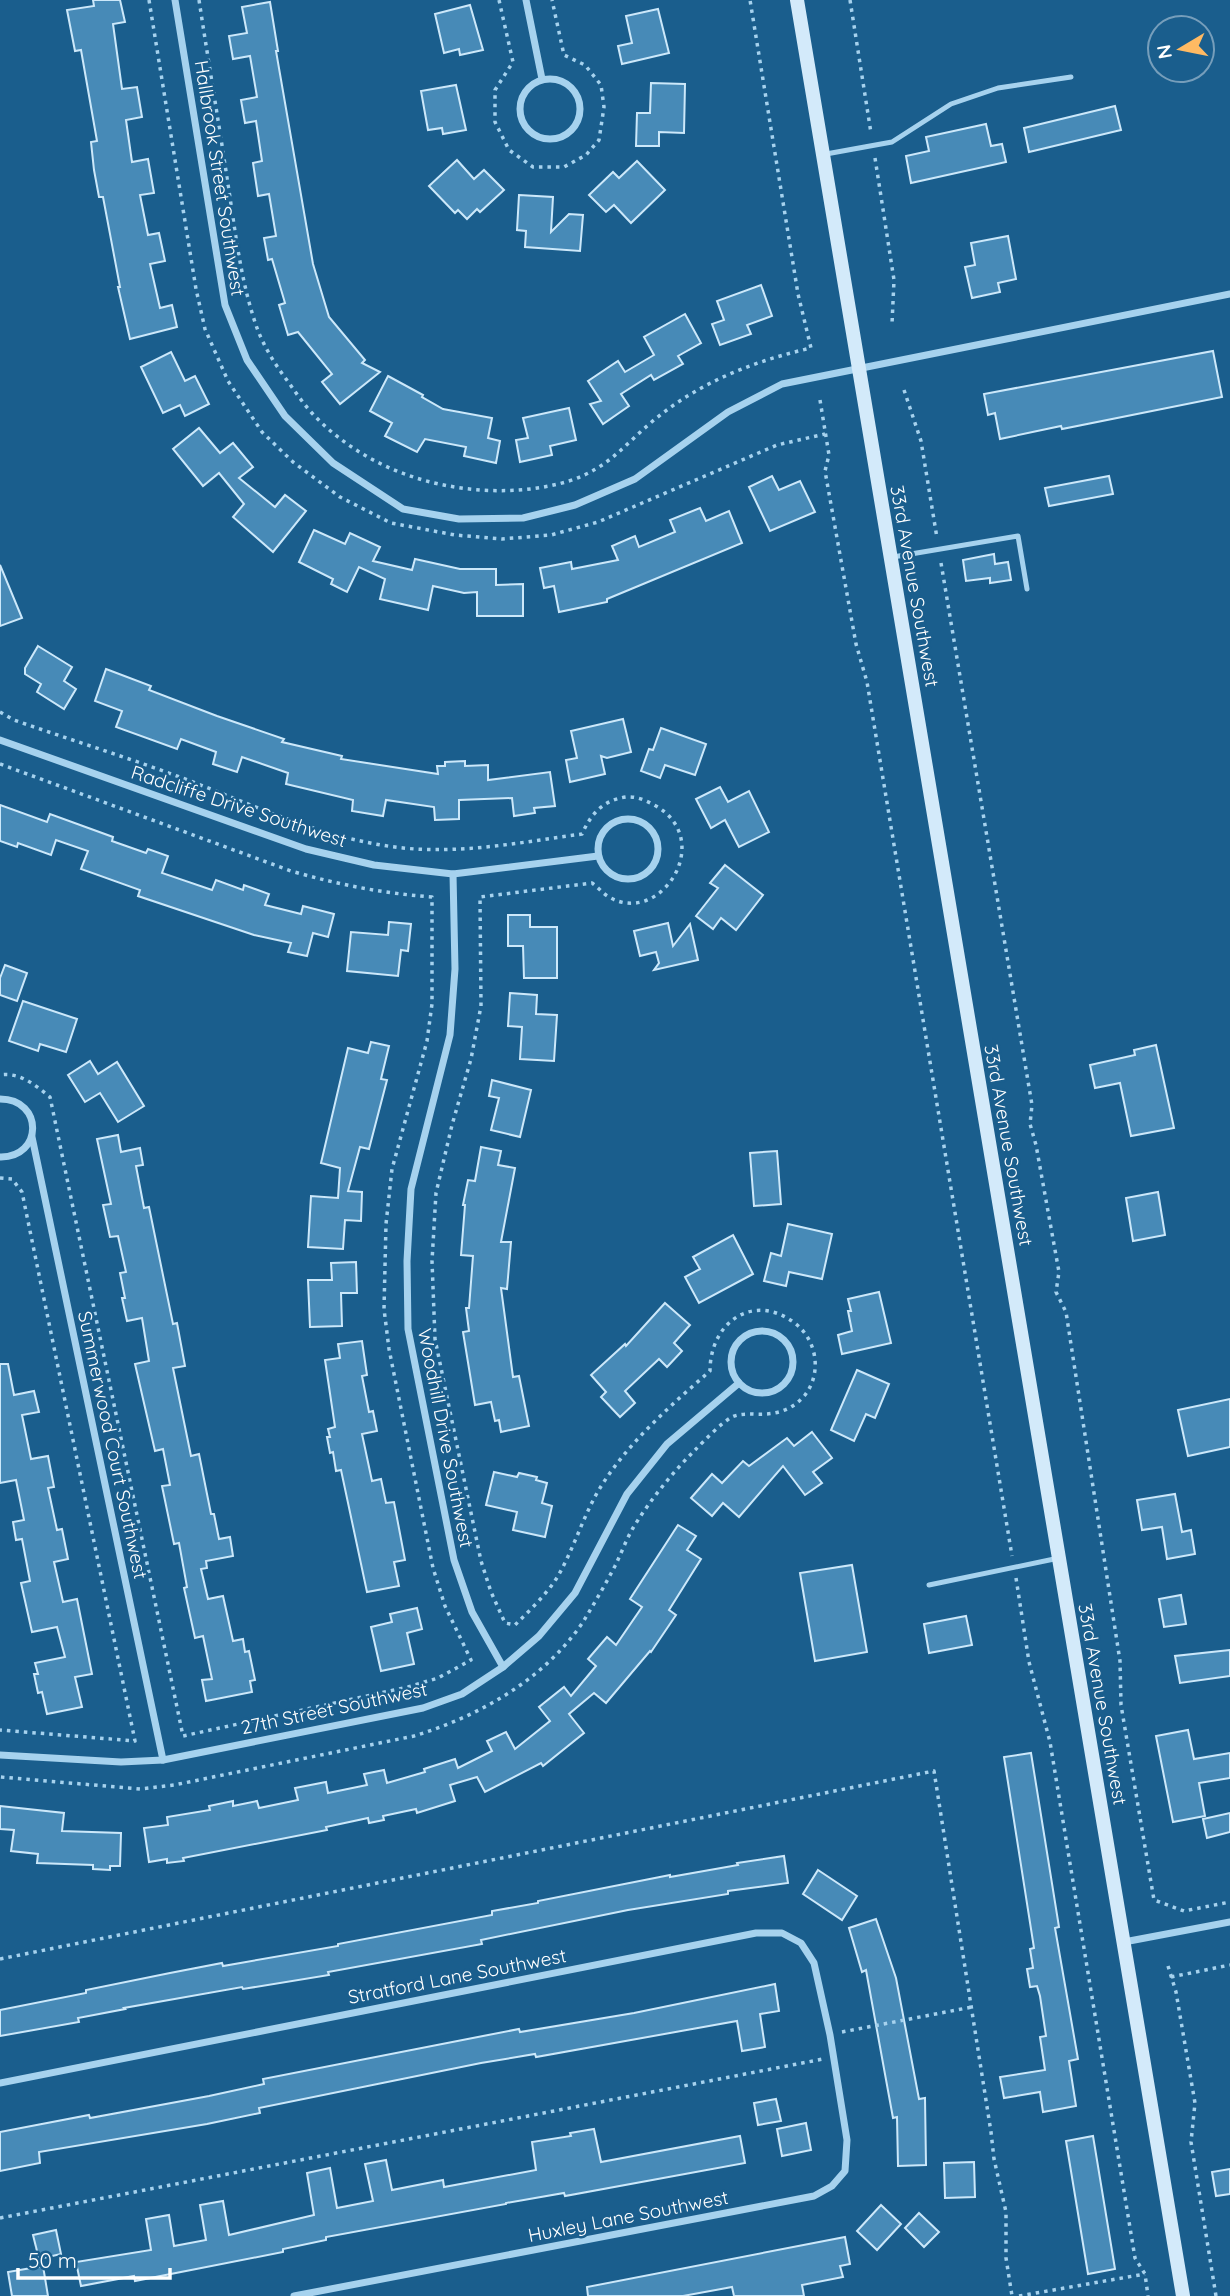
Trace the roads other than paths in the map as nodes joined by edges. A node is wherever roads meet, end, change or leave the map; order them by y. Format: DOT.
graph roads {
  1 [pos="175,0"];
  2 [pos="526,0"];
  3 [pos="797,0"];
  4 [pos="1071,77"];
  5 [pos="542,79"];
  6 [pos="823,154"];
  7 [pos="1230,294"];
  8 [pos="859,370"];
  9 [pos="890,558"];
  10 [pos="1027,589"];
  11 [pos="0,740"];
  12 [pos="598,856"];
  13 [pos="453,874"];
  14 [pos="0,1099"];
  15 [pos="32,1137"];
  16 [pos="0,1157"];
  17 [pos="739,1383"];
  18 [pos="1059,1558"];
  19 [pos="929,1585"];
  20 [pos="503,1667"];
  21 [pos="0,1755"];
  22 [pos="163,1760"];
  23 [pos="1230,1922"];
  24 [pos="1123,1942"];
  25 [pos="834,2057"];
  26 [pos="0,2083"];
  27 [pos="294,2296"];
  28 [pos="1182,2296"];
  1 -- 8 [label="street, Hallbrook Street Southwest"];
  2 -- 5 [label="street"];
  3 -- 6 [label="street, 33rd Avenue Southwest"];
  4 -- 6 [label="lane"];
  5 -- 5 [label="street"];
  6 -- 8 [label="street, 33rd Avenue Southwest"];
  7 -- 8 [label="street, Hallbrook Street Southwest"];
  8 -- 9 [label="street, 33rd Avenue Southwest"];
  9 -- 10 [label="lane"];
  9 -- 18 [label="street, 33rd Avenue Southwest"];
  11 -- 13 [label="street, Radcliffe Drive Southwest"];
  12 -- 12 [label="street"];
  12 -- 13 [label="street, Radcliffe Drive Southwest"];
  13 -- 20 [label="street, Woodhill Drive Southwest"];
  14 -- 15 [label="street, Summerwood Court Southwest"];
  15 -- 16 [label="street"];
  15 -- 22 [label="street, Summerwood Court Southwest"];
  17 -- 17 [label="street"];
  17 -- 20 [label="street, 27th Street Southwest"];
  18 -- 19 [label="lane"];
  18 -- 24 [label="street, 33rd Avenue Southwest"];
  20 -- 22 [label="street, 27th Street Southwest"];
  21 -- 22 [label="street, 27th Street Southwest"];
  23 -- 24 [label="street"];
  24 -- 28 [label="street, 33rd Avenue Southwest"];
  25 -- 26 [label="street, Stratford Lane Southwest"];
  25 -- 27 [label="street, Huxley Lane Southwest"];
}
